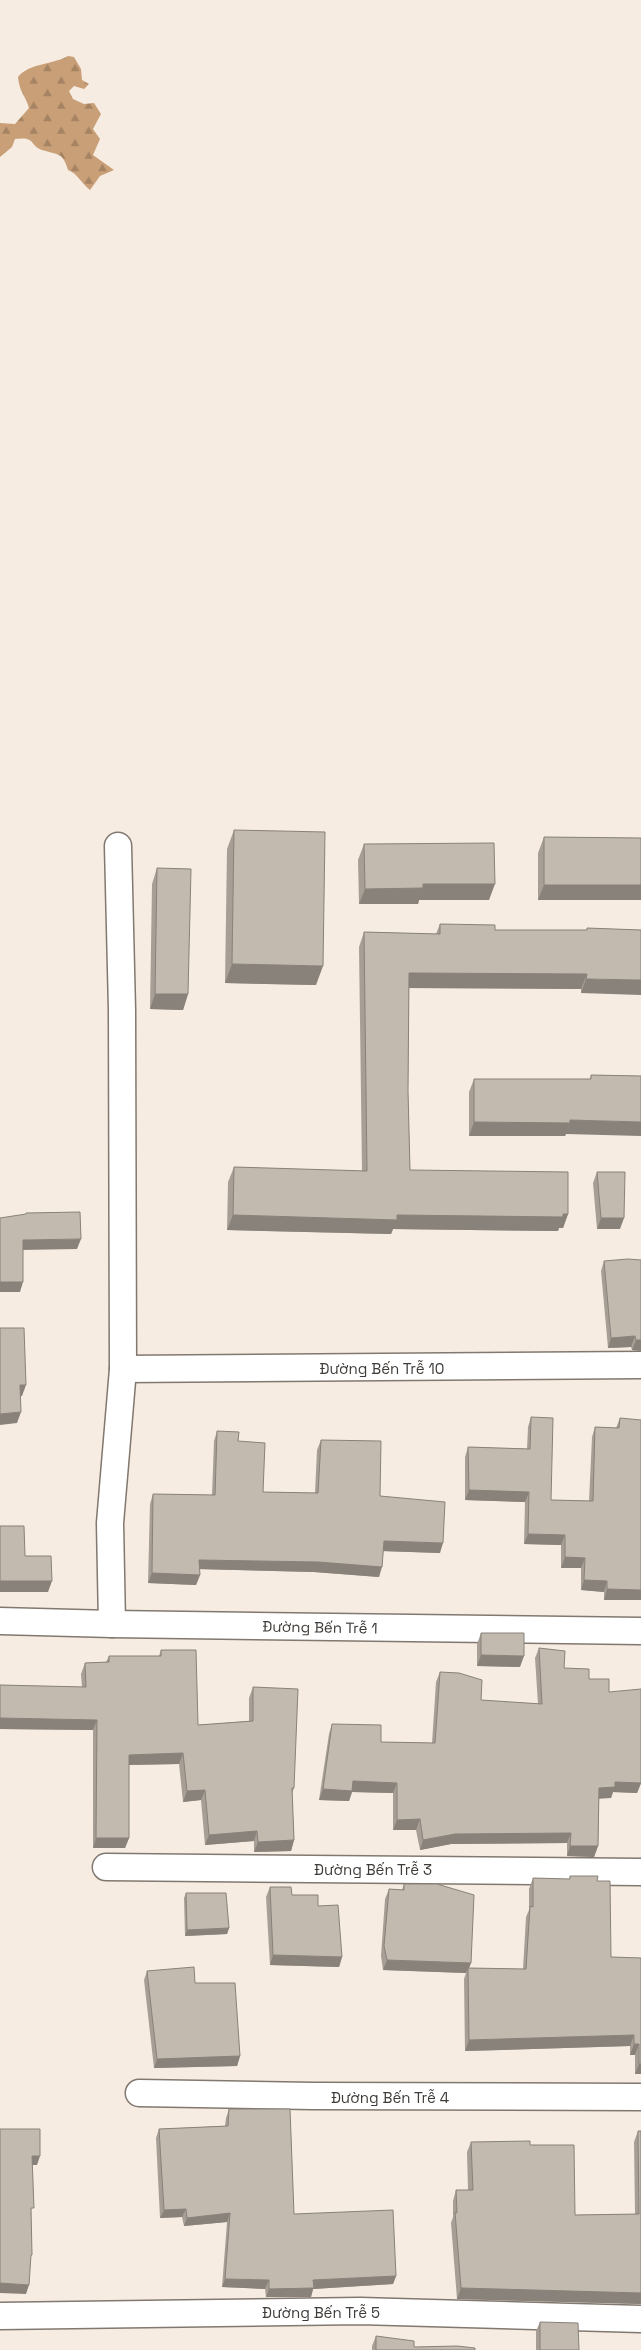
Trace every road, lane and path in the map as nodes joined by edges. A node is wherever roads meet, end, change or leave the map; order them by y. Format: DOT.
graph roads {
  1 [pos="118,846"];
  2 [pos="641,1365"];
  3 [pos="123,1369"];
  4 [pos="0,1621"];
  5 [pos="112,1624"];
  6 [pos="641,1631"];
  7 [pos="106,1867"];
  8 [pos="641,1872"];
  9 [pos="139,2093"];
  10 [pos="641,2097"];
  11 [pos="0,2316"];
  12 [pos="641,2318"];
  1 -- 3 [label="street"];
  2 -- 3 [label="street, Đường Bến Trễ 10"];
  3 -- 5 [label="street"];
  4 -- 5 [label="street, Đường Bến Trễ 1"];
  5 -- 6 [label="street, Đường Bến Trễ 1"];
  7 -- 8 [label="street, Đường Bến Trễ 3"];
  9 -- 10 [label="street, Đường Bến Trễ 4"];
  11 -- 12 [label="street, Đường Bến Trễ 5"];
}
